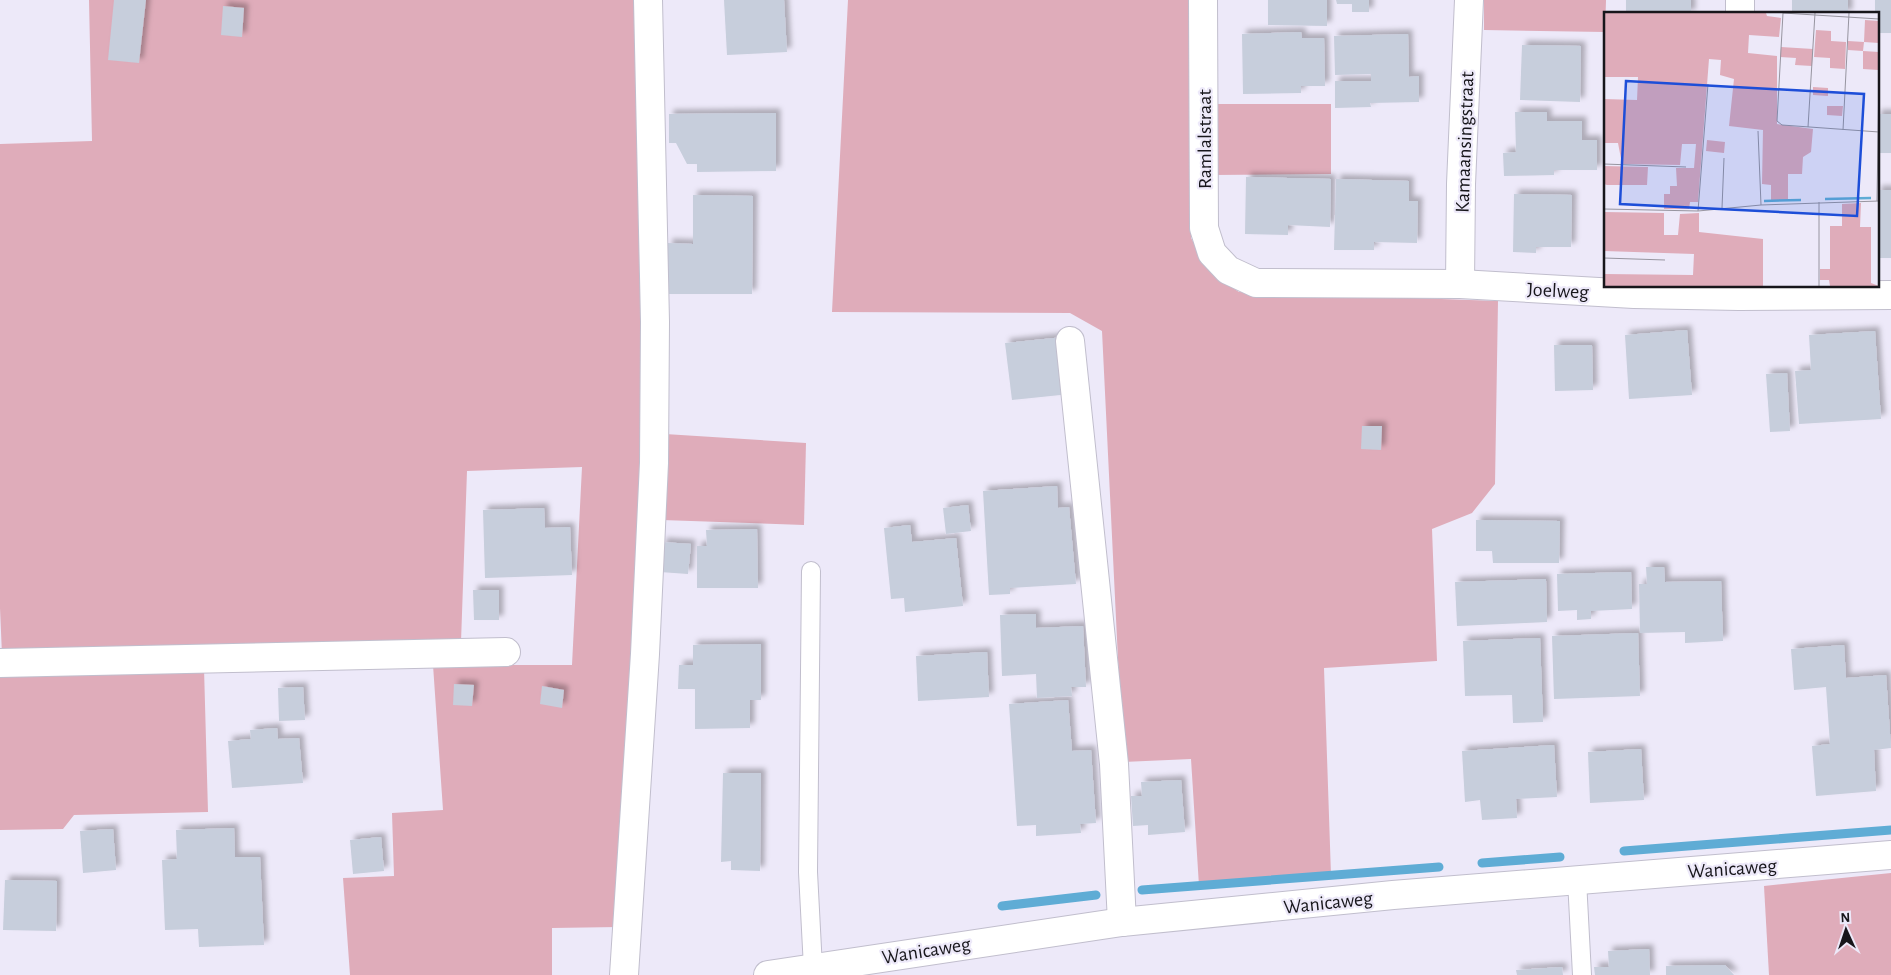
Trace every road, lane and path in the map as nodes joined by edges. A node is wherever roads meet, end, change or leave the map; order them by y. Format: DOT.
graph roads {
  1 [pos="648,0"];
  2 [pos="1203,0"];
  3 [pos="1469,0"];
  4 [pos="1228,270"];
  5 [pos="1460,284"];
  6 [pos="1739,291"];
  7 [pos="1891,294"];
  8 [pos="1070,342"];
  9 [pos="811,571"];
  10 [pos="506,652"];
  11 [pos="0,663"];
  12 [pos="1891,855"];
  13 [pos="1576,880"];
  14 [pos="1122,922"];
  15 [pos="813,968"];
  16 [pos="624,975"];
  17 [pos="768,975"];
  18 [pos="1582,975"];
  1 -- 16 [label="street"];
  2 -- 4 [label="street, Ramlalstraat"];
  3 -- 5 [label="street, Kamaansingstraat"];
  4 -- 5 [label="street, Joelweg"];
  5 -- 6 [label="street, Joelweg"];
  6 -- 7 [label="street, Joelweg"];
  8 -- 14 [label="street"];
  9 -- 15 [label="lane"];
  10 -- 11 [label="street"];
  12 -- 13 [label="street, Wanicaweg"];
  13 -- 14 [label="street, Wanicaweg"];
  13 -- 18 [label="lane"];
  14 -- 15 [label="street, Wanicaweg"];
  15 -- 17 [label="street, Wanicaweg"];
}
